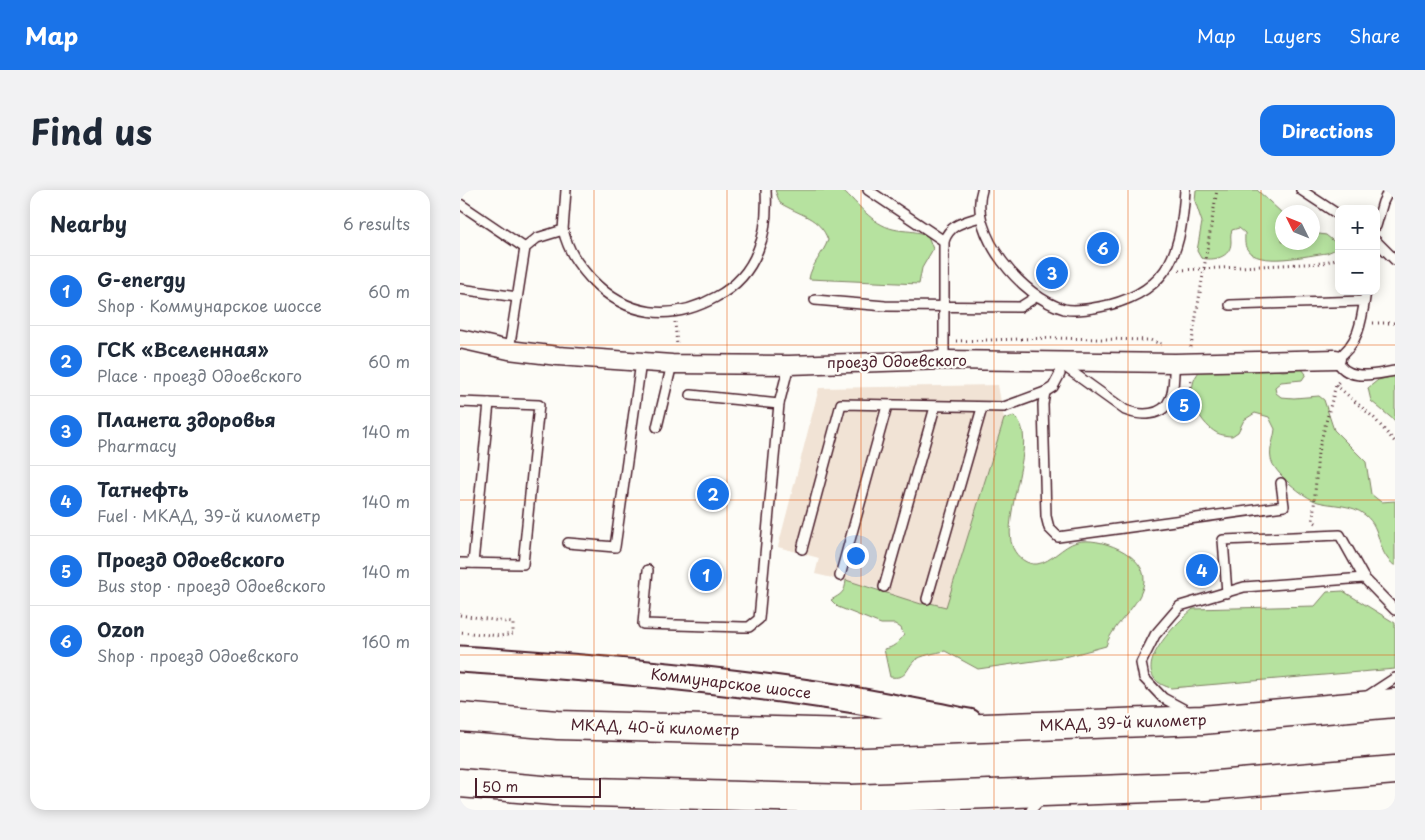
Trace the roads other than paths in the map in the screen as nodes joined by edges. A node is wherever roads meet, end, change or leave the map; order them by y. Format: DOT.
graph roads {
  1 [pos="566,190"];
  2 [pos="766,190"];
  3 [pos="868,190"];
  4 [pos="982,190"];
  5 [pos="1185,190"];
  6 [pos="1301,190"];
  7 [pos="1389,190"];
  8 [pos="460,204"];
  9 [pos="1335,212"];
  10 [pos="1380,212"];
  11 [pos="980,217"];
  12 [pos="563,230"];
  13 [pos="944,240"];
  14 [pos="1380,245"];
  15 [pos="524,248"];
  16 [pos="1395,260"];
  17 [pos="460,289"];
  18 [pos="1365,295"];
  19 [pos="1036,297"];
  20 [pos="517,298"];
  21 [pos="815,300"];
  22 [pos="1364,301"];
  23 [pos="1230,305"];
  24 [pos="944,307"];
  25 [pos="460,339"];
  26 [pos="509,350"];
  27 [pos="1179,358"];
  28 [pos="944,360"];
  29 [pos="1057,361"];
  30 [pos="641,362"];
  31 [pos="672,364"];
  32 [pos="789,365"];
  33 [pos="1341,365"];
  34 [pos="1395,371"];
  35 [pos="1045,392"];
  36 [pos="691,396"];
  37 [pos="460,402"];
  38 [pos="489,403"];
  39 [pos="779,404"];
  40 [pos="887,406"];
  41 [pos="935,407"];
  42 [pos="982,408"];
  43 [pos="657,427"];
  44 [pos="1281,483"];
  45 [pos="568,543"];
  46 [pos="802,549"];
  47 [pos="460,563"];
  48 [pos="473,563"];
  49 [pos="648,570"];
  50 [pos="840,576"];
  51 [pos="1364,578"];
  52 [pos="884,588"];
  53 [pos="1227,593"];
  54 [pos="927,599"];
  55 [pos="1395,610"];
  56 [pos="460,659"];
  57 [pos="1395,678"];
  58 [pos="1395,703"];
  59 [pos="1348,709"];
  60 [pos="460,717"];
  61 [pos="1202,720"];
  62 [pos="999,728"];
  63 [pos="851,733"];
  64 [pos="1395,770"];
  65 [pos="460,784"];
  66 [pos="1040,801"];
  67 [pos="857,805"];
  1 -- 12 [label="lane"];
  2 -- 12 [label="lane"];
  3 -- 13 [label="lane"];
  4 -- 11 [label="lane"];
  5 -- 19 [label="lane"];
  6 -- 9 [label="lane"];
  7 -- 10 [label="lane"];
  8 -- 15 [label="lane"];
  11 -- 13 [label="lane"];
  11 -- 19 [label="lane"];
  12 -- 15 [label="lane"];
  13 -- 24 [label="lane"];
  14 -- 16 [label="lane"];
  15 -- 20 [label="lane"];
  17 -- 20 [label="lane"];
  18 -- 22 [label="lane"];
  19 -- 24 [label="lane"];
  20 -- 26 [label="lane"];
  21 -- 24 [label="lane"];
  22 -- 23 [label="lane"];
  22 -- 33 [label="lane"];
  24 -- 28 [label="lane"];
  25 -- 26 [label="street, проезд Одоевского"];
  26 -- 30 [label="street, проезд Одоевского"];
  27 -- 29 [label="street, проезд Одоевского"];
  27 -- 29 [label="lane"];
  27 -- 33 [label="street, проезд Одоевского"];
  28 -- 29 [label="street, проезд Одоевского"];
  28 -- 32 [label="street, проезд Одоевского"];
  29 -- 35 [label="lane"];
  30 -- 31 [label="street, проезд Одоевского"];
  30 -- 45 [label="lane"];
  31 -- 32 [label="street, проезд Одоевского"];
  31 -- 43 [label="lane"];
  32 -- 39 [label="lane"];
  33 -- 34 [label="lane"];
  35 -- 42 [label="lane"];
  35 -- 44 [label="lane"];
  36 -- 39 [label="lane"];
  37 -- 38 [label="lane"];
  38 -- 48 [label="lane"];
  38 -- 48 [label="lane"];
  39 -- 49 [label="lane"];
  40 -- 41 [label="lane"];
  40 -- 46 [label="lane"];
  40 -- 50 [label="lane"];
  41 -- 42 [label="lane"];
  41 -- 52 [label="lane"];
  42 -- 54 [label="lane"];
  47 -- 48 [label="lane"];
  51 -- 53 [label="lane"];
  51 -- 53 [label="lane"];
  51 -- 55 [label="lane"];
  53 -- 61 [label="lane"];
  56 -- 62 [label="main road, Коммунарское шоссе"];
  57 -- 59 [label="lane"];
  58 -- 59 [label="highway, МКАД, 39-й километр"];
  59 -- 61 [label="highway, МКАД, 39-й километр"];
  60 -- 63 [label="highway, МКАД, 40-й километр"];
  61 -- 62 [label="highway, МКАД, 39-й километр"];
  62 -- 63 [label="highway, МКАД, 39-й километр"];
  64 -- 66 [label="highway"];
  65 -- 67 [label="highway"];
  66 -- 67 [label="highway"];
}
